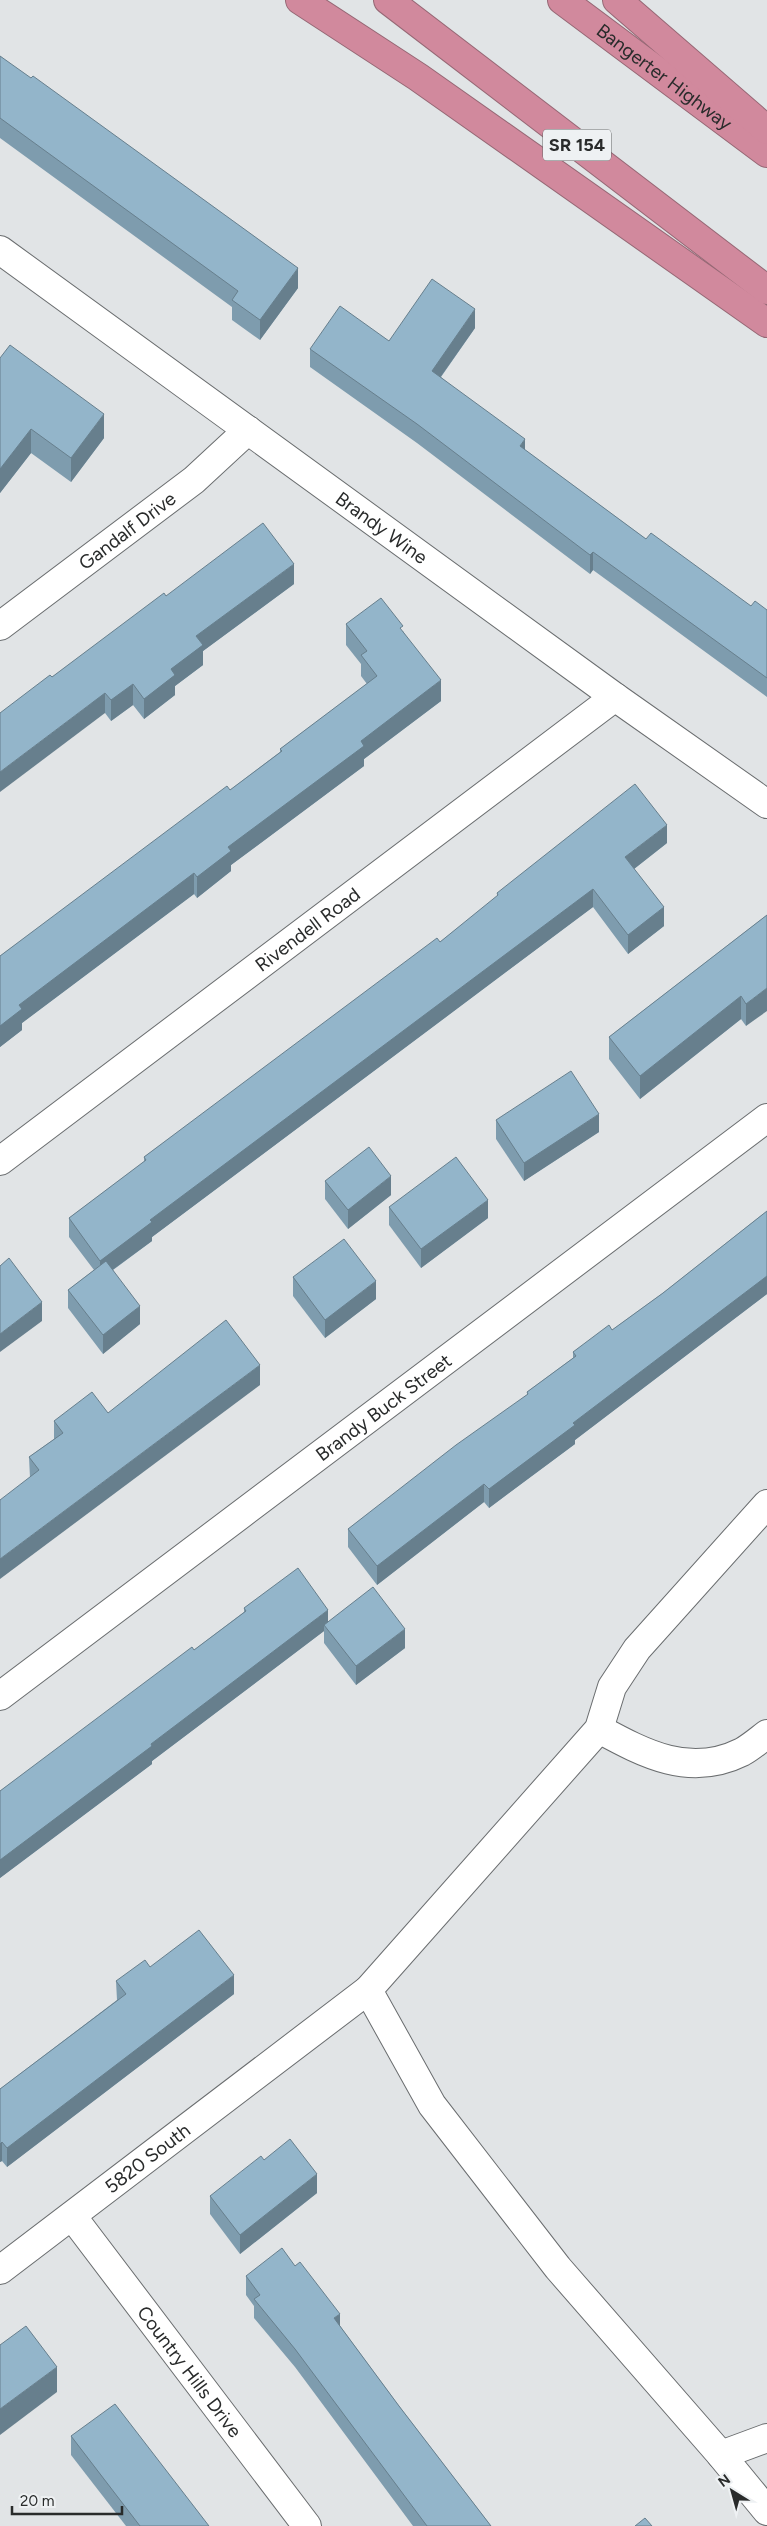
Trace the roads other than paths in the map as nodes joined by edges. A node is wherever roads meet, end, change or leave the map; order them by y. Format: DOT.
graph roads {
  1 [pos="300,0"];
  2 [pos="388,0"];
  3 [pos="562,0"];
  4 [pos="617,0"];
  5 [pos="767,130"];
  6 [pos="767,153"];
  7 [pos="0,250"];
  8 [pos="767,290"];
  9 [pos="767,323"];
  10 [pos="248,430"];
  11 [pos="0,626"];
  12 [pos="615,697"];
  13 [pos="767,804"];
  14 [pos="767,1118"];
  15 [pos="0,1161"];
  16 [pos="767,1504"];
  17 [pos="0,1696"];
  18 [pos="599,1729"];
  19 [pos="767,1734"];
  20 [pos="368,1990"];
  21 [pos="72,2216"];
  22 [pos="0,2270"];
  23 [pos="767,2438"];
  24 [pos="721,2455"];
  25 [pos="767,2511"];
  26 [pos="307,2526"];
  1 -- 9 [label="highway"];
  2 -- 8 [label="highway, SR 154"];
  3 -- 6 [label="highway, Bangerter Highway"];
  4 -- 5 [label="highway"];
  7 -- 10 [label="street, Brandy Wine"];
  10 -- 11 [label="street, Gandalf Drive"];
  10 -- 12 [label="street, Brandy Wine"];
  12 -- 13 [label="street, Brandy Wine"];
  12 -- 15 [label="street, Rivendell Road"];
  14 -- 17 [label="street, Brandy Buck Street"];
  16 -- 18 [label="street"];
  18 -- 19 [label="street"];
  18 -- 20 [label="street, 5820 South"];
  20 -- 21 [label="street, 5820 South"];
  20 -- 24 [label="street"];
  21 -- 22 [label="street, 5820 South"];
  21 -- 26 [label="street, Country Hills Drive"];
  23 -- 24 [label="street"];
  24 -- 25 [label="street"];
}
